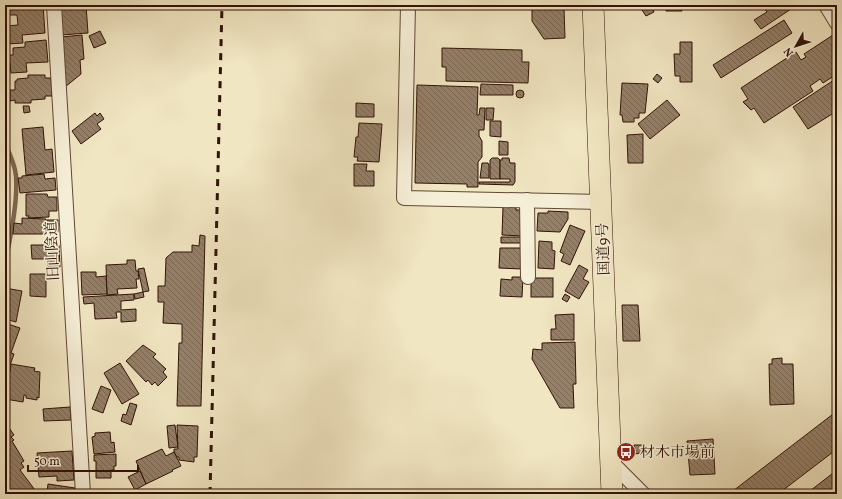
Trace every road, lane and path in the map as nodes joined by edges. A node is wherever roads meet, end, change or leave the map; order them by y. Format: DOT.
graph roads {
  1 [pos="54,5"];
  2 [pos="408,5"];
  3 [pos="593,5"];
  4 [pos="826,5"];
  5 [pos="837,23"];
  6 [pos="527,200"];
  7 [pos="602,202"];
  8 [pos="528,277"];
  9 [pos="611,462"];
  10 [pos="83,494"];
  11 [pos="612,494"];
  12 [pos="642,494"];
  1 -- 10 [label="street, 旧山陰道"];
  2 -- 6 [label="street"];
  3 -- 7 [label="highway, 国道9号"];
  4 -- 5 [label="street"];
  6 -- 7 [label="street"];
  6 -- 8 [label="street"];
  7 -- 9 [label="highway, 国道9号"];
  9 -- 11 [label="highway, 国道9号"];
  9 -- 12 [label="street"];
}
